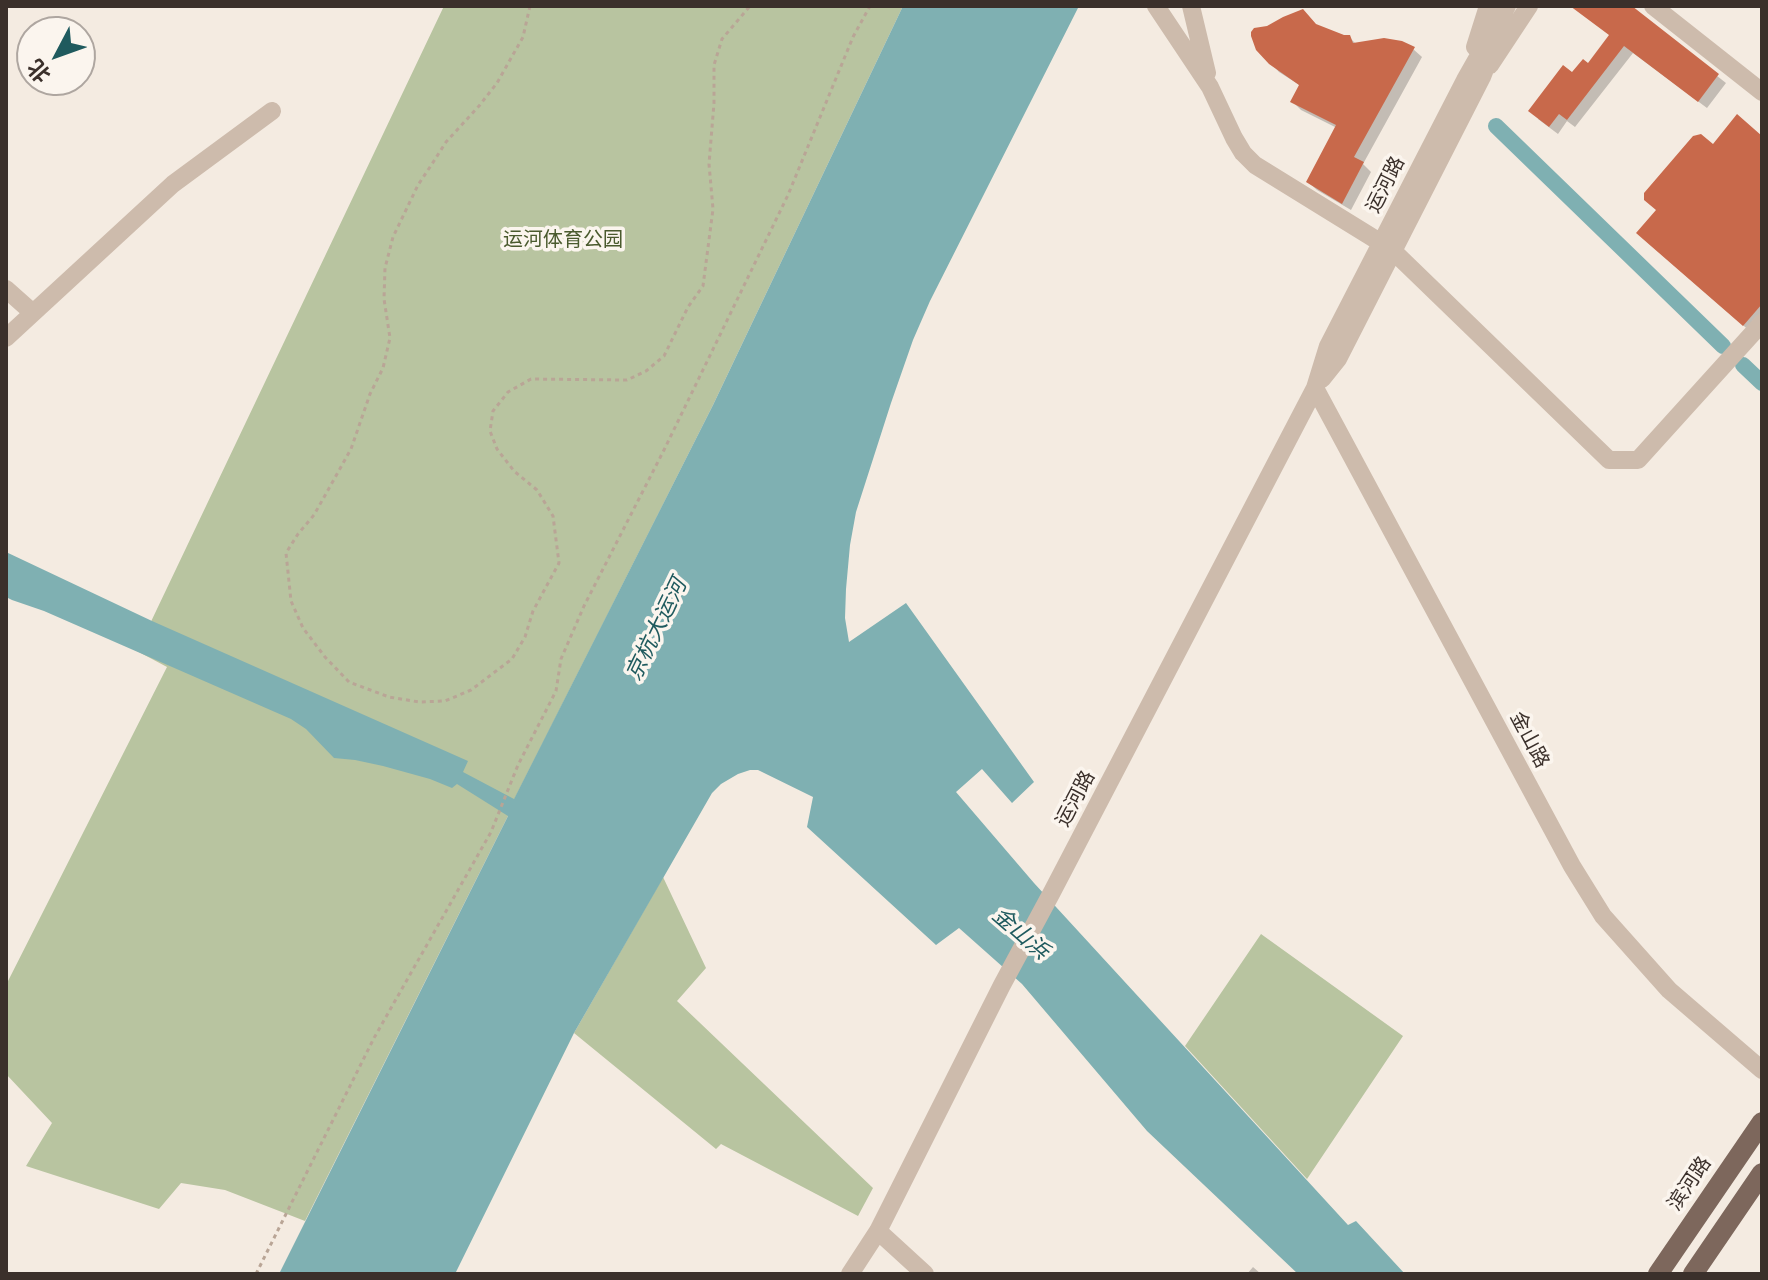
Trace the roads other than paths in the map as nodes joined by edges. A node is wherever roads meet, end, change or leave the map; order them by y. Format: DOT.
graph roads {
  1 [pos="1156,6"];
  2 [pos="1191,6"];
  3 [pos="1488,6"];
  4 [pos="1508,6"];
  5 [pos="1529,6"];
  6 [pos="1653,6"];
  7 [pos="1473,79"];
  8 [pos="1210,87"];
  9 [pos="1762,92"];
  10 [pos="272,111"];
  11 [pos="1387,248"];
  12 [pos="6,289"];
  13 [pos="33,313"];
  14 [pos="1762,323"];
  15 [pos="6,338"];
  16 [pos="1315,388"];
  17 [pos="1762,1070"];
  18 [pos="1762,1122"];
  19 [pos="1762,1173"];
  20 [pos="878,1231"];
  21 [pos="850,1274"];
  22 [pos="925,1274"];
  23 [pos="1658,1274"];
  24 [pos="1693,1274"];
  1 -- 8 [label="street"];
  2 -- 8 [label="street"];
  3 -- 7 [label="street"];
  4 -- 7 [label="street, 运河路"];
  5 -- 7 [label="street, 运河路"];
  6 -- 9 [label="street"];
  7 -- 11 [label="street, 运河路"];
  8 -- 11 [label="street"];
  10 -- 13 [label="street"];
  11 -- 14 [label="street"];
  11 -- 16 [label="street, 运河路"];
  12 -- 13 [label="street"];
  13 -- 15 [label="street"];
  16 -- 17 [label="street, 金山路"];
  16 -- 20 [label="street, 运河路"];
  18 -- 23 [label="main road, 滨河路"];
  19 -- 24 [label="main road"];
  20 -- 21 [label="street, 运河路"];
  20 -- 22 [label="street"];
}
